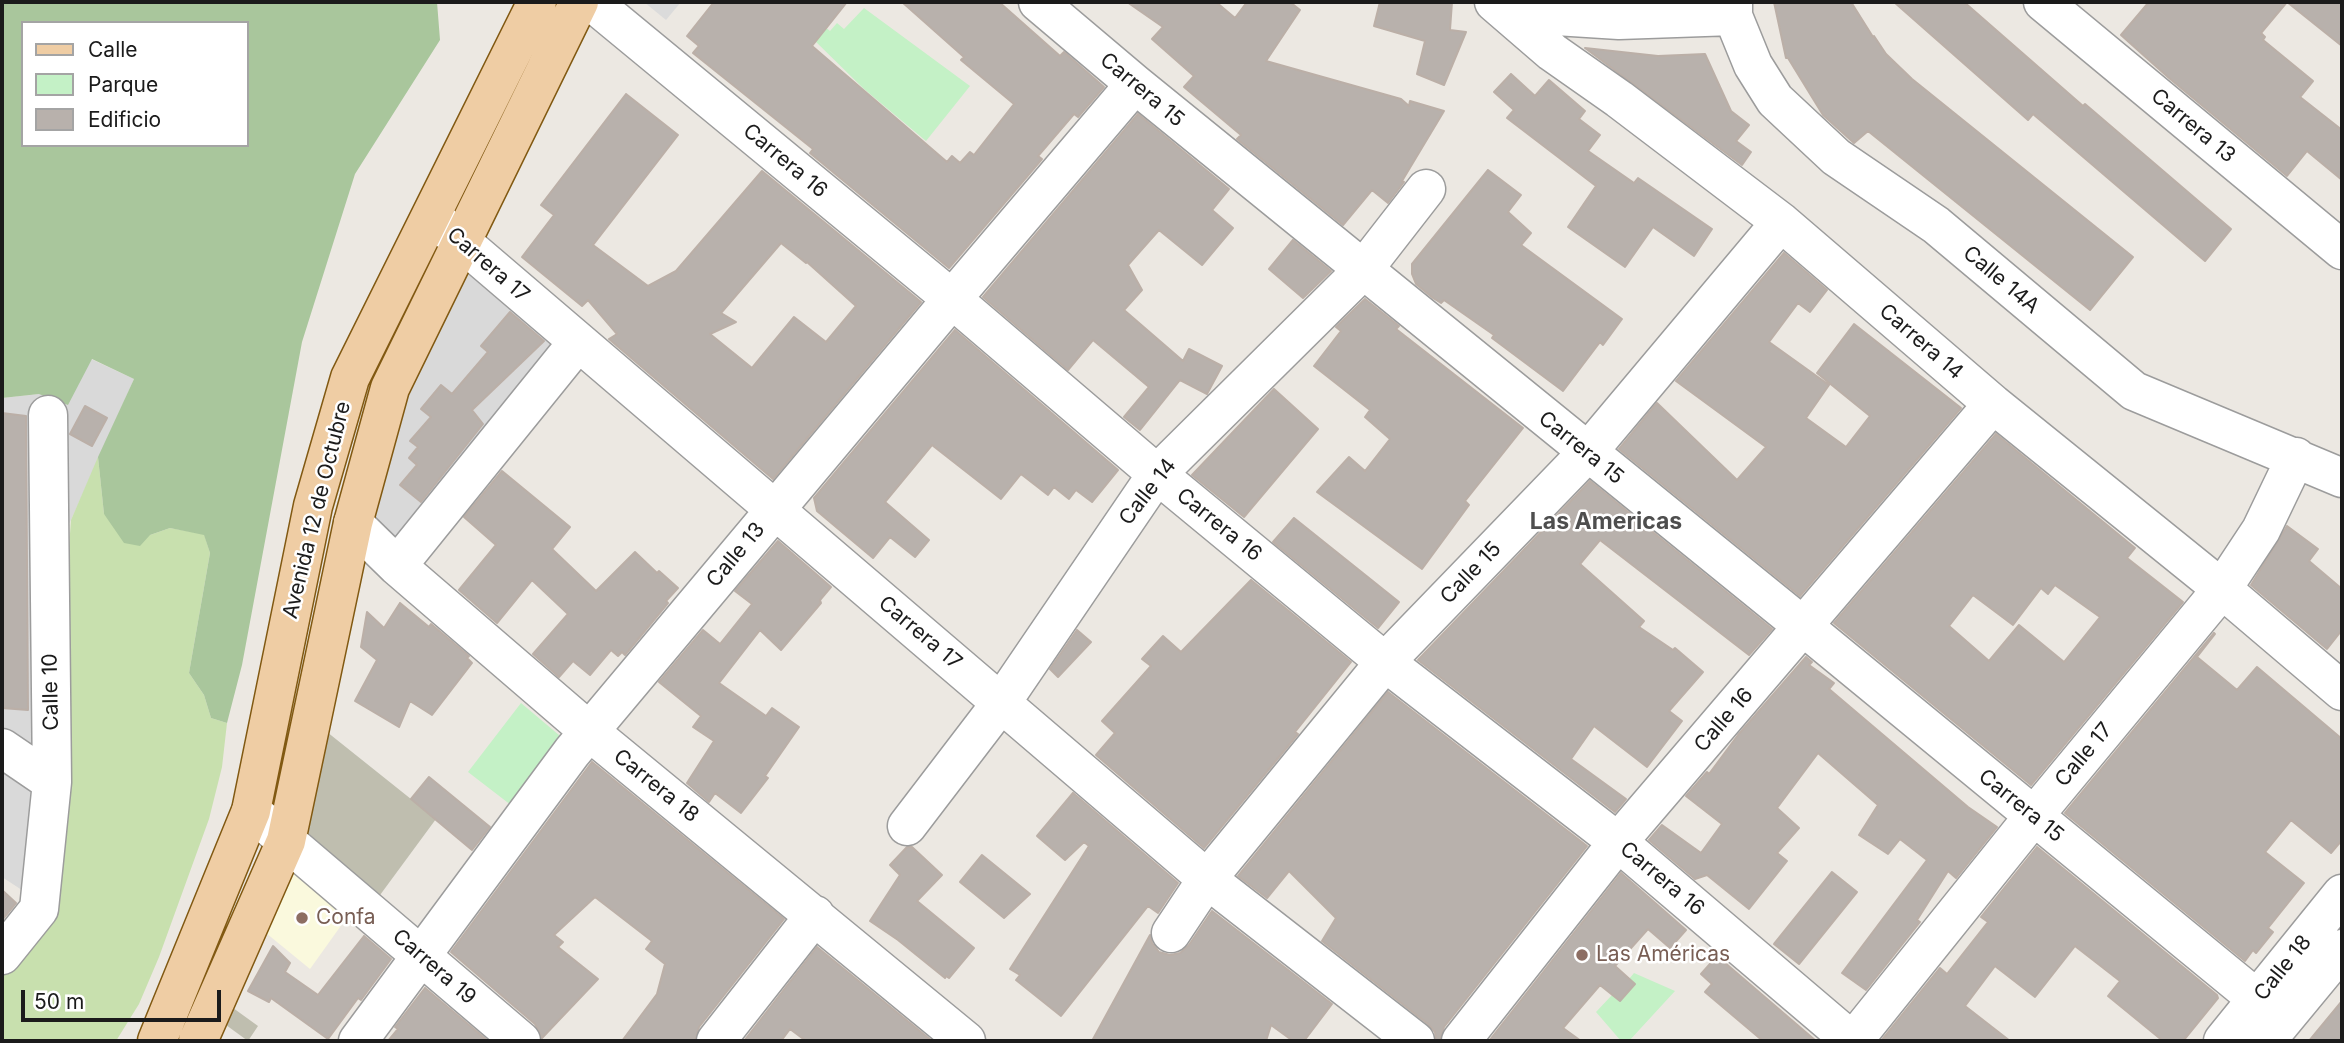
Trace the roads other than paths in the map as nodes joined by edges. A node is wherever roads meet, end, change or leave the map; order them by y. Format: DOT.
graph roads {
  1 [pos="537,2"];
  2 [pos="579,2"];
  3 [pos="592,2"];
  4 [pos="1038,2"];
  5 [pos="1495,2"];
  6 [pos="2043,2"];
  7 [pos="1733,9"];
  8 [pos="1135,84"];
  9 [pos="1426,189"];
  10 [pos="431,217"];
  11 [pos="1781,222"];
  12 [pos="461,242"];
  13 [pos="2342,250"];
  14 [pos="1363,271"];
  15 [pos="952,299"];
  16 [pos="578,342"];
  17 [pos="1993,404"];
  18 [pos="48,415"];
  19 [pos="1587,453"];
  20 [pos="2296,457"];
  21 [pos="1157,474"];
  22 [pos="2342,478"];
  23 [pos="774,510"];
  24 [pos="353,523"];
  25 [pos="397,566"];
  26 [pos="2222,589"];
  27 [pos="1804,627"];
  28 [pos="1385,662"];
  29 [pos="2342,691"];
  30 [pos="1002,703"];
  31 [pos="590,732"];
  32 [pos="2,748"];
  33 [pos="52,782"];
  34 [pos="251,811"];
  35 [pos="2033,817"];
  36 [pos="907,826"];
  37 [pos="286,841"];
  38 [pos="1618,842"];
  39 [pos="1208,879"];
  40 [pos="2342,894"];
  41 [pos="815,915"];
  42 [pos="1171,933"];
  43 [pos="2342,949"];
  44 [pos="2,955"];
  45 [pos="422,956"];
  46 [pos="2342,987"];
  47 [pos="2257,999"];
  48 [pos="157,1041"];
  49 [pos="198,1041"];
  50 [pos="358,1041"];
  51 [pos="521,1041"];
  52 [pos="716,1041"];
  53 [pos="966,1041"];
  54 [pos="1415,1041"];
  55 [pos="1461,1041"];
  56 [pos="1853,1041"];
  57 [pos="2223,1041"];
  58 [pos="2266,1041"];
  59 [pos="2295,1041"];
  1 -- 10 [label="main road, Avenida 12 de Octubre"];
  2 -- 12 [label="main road, Avenida 12 de Octubre"];
  3 -- 15 [label="street, Carrera 16"];
  4 -- 8 [label="street, Carrera 15"];
  5 -- 7 [label="street"];
  5 -- 11 [label="street, Carrera 14"];
  6 -- 13 [label="street, Carrera 13"];
  7 -- 20 [label="street, Calle 14A"];
  8 -- 14 [label="street, Carrera 15"];
  8 -- 15 [label="street, Calle 13"];
  9 -- 14 [label="street, Calle 14"];
  10 -- 12 [label="street, Carrera 17"];
  10 -- 34 [label="main road, Avenida 12 de Octubre"];
  11 -- 17 [label="street, Carrera 14"];
  11 -- 19 [label="street, Calle 15"];
  12 -- 16 [label="street, Carrera 17"];
  12 -- 24 [label="main road, Avenida 12 de Octubre"];
  14 -- 19 [label="street, Carrera 15"];
  14 -- 21 [label="street, Calle 14"];
  15 -- 21 [label="street, Carrera 16"];
  15 -- 23 [label="street, Calle 13"];
  16 -- 23 [label="street, Carrera 17"];
  16 -- 25 [label="street"];
  17 -- 26 [label="street, Carrera 14"];
  17 -- 27 [label="street, Calle 16"];
  18 -- 33 [label="street, Calle 10"];
  19 -- 27 [label="street, Carrera 15"];
  19 -- 28 [label="street, Calle 15"];
  20 -- 22 [label="street, Calle 14A"];
  20 -- 26 [label="street, Calle 17"];
  21 -- 28 [label="street, Carrera 16"];
  21 -- 30 [label="street, Calle 14"];
  23 -- 30 [label="street, Carrera 17"];
  23 -- 31 [label="street, Calle 13"];
  24 -- 25 [label="street, Carrera 18"];
  24 -- 37 [label="main road, Avenida 12 de Octubre"];
  25 -- 31 [label="street, Carrera 18"];
  26 -- 29 [label="street, Carrera 14"];
  26 -- 35 [label="street, Calle 17"];
  27 -- 35 [label="street, Carrera 15"];
  27 -- 38 [label="street, Calle 16"];
  28 -- 38 [label="street, Carrera 16"];
  28 -- 39 [label="street, Calle 15"];
  30 -- 36 [label="street, Calle 14"];
  30 -- 39 [label="street, Carrera 17"];
  31 -- 41 [label="street, Carrera 18"];
  31 -- 45 [label="street, Calle 13"];
  32 -- 33 [label="street"];
  33 -- 44 [label="street, Calle 10"];
  34 -- 37 [label="street, Carrera 19"];
  34 -- 48 [label="main road, Avenida 12 de Octubre"];
  35 -- 47 [label="street, Carrera 15"];
  35 -- 56 [label="street, Calle 17"];
  37 -- 45 [label="street, Carrera 19"];
  37 -- 49 [label="main road, Avenida 12 de Octubre"];
  38 -- 55 [label="street, Calle 16"];
  38 -- 56 [label="street, Carrera 16"];
  39 -- 42 [label="street, Calle 15"];
  39 -- 54 [label="street, Carrera 17"];
  40 -- 47 [label="street, Calle 18"];
  41 -- 52 [label="street"];
  41 -- 53 [label="street, Carrera 18"];
  43 -- 58 [label="street"];
  45 -- 50 [label="street, Calle 13"];
  45 -- 51 [label="street, Carrera 19"];
  46 -- 59 [label="street"];
  47 -- 57 [label="street, Calle 18"];
}
